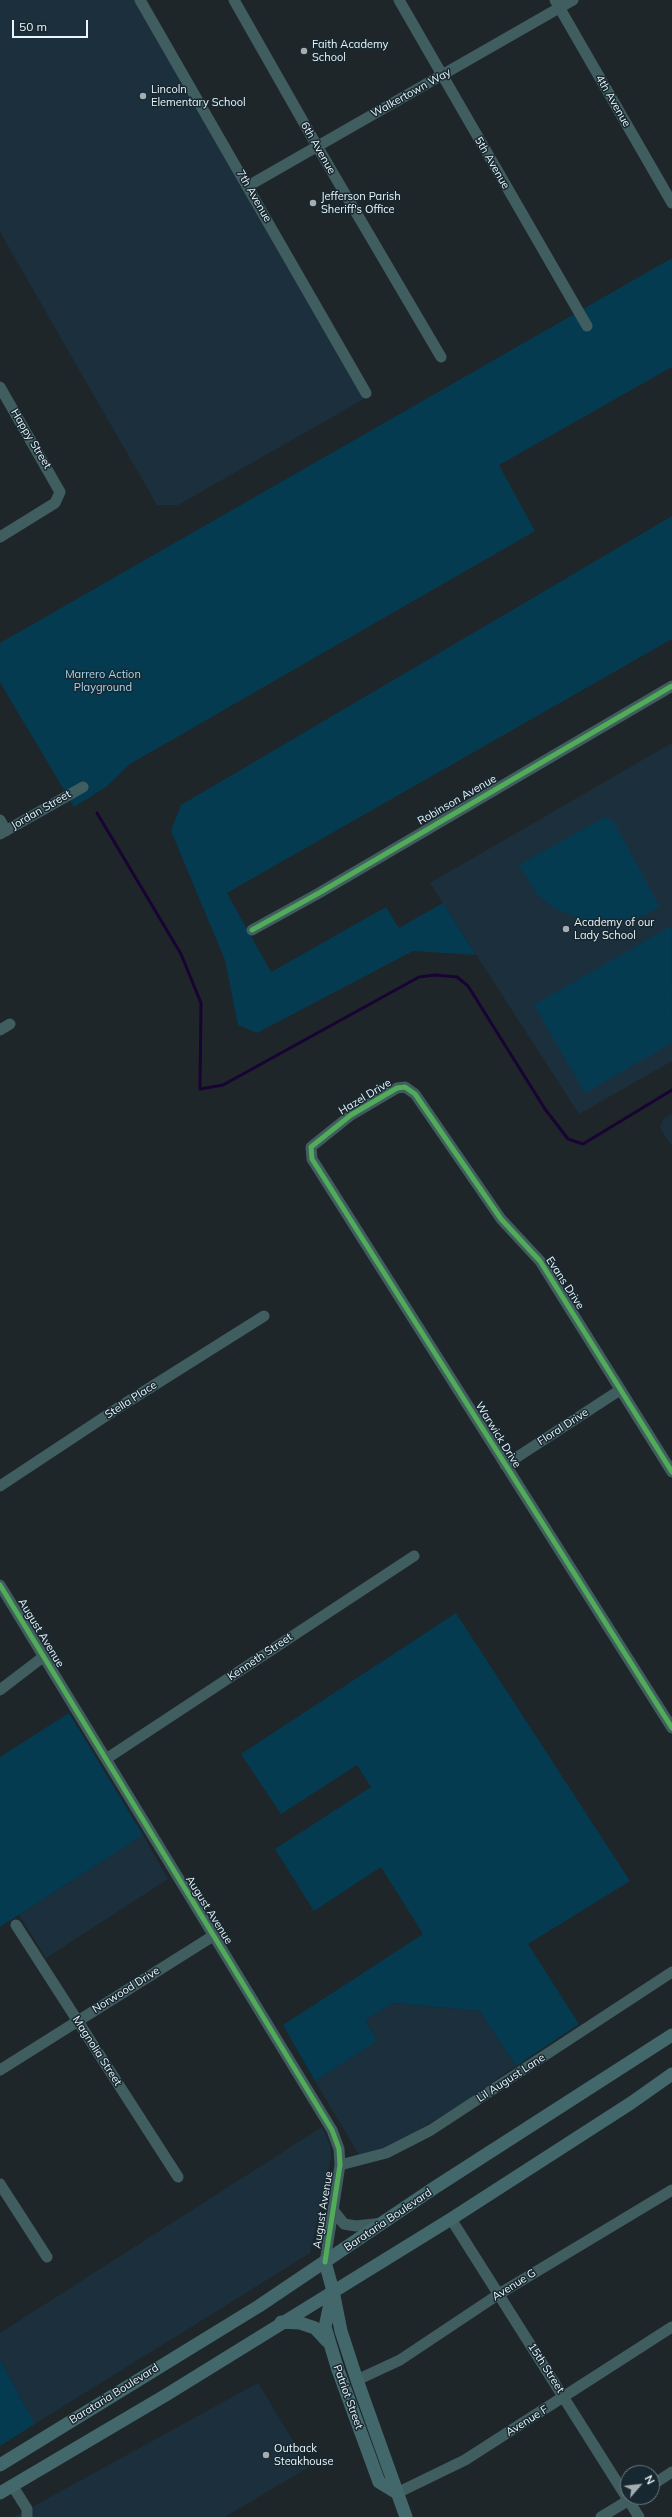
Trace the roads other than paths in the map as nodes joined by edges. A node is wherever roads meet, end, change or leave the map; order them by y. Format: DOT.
graph roads {
  1 [pos="140,0"];
  2 [pos="234,0"];
  3 [pos="399,0"];
  4 [pos="573,0"];
  5 [pos="557,4"];
  6 [pos="441,76"];
  7 [pos="317,146"];
  8 [pos="248,186"];
  9 [pos="672,203"];
  10 [pos="587,326"];
  11 [pos="441,357"];
  12 [pos="0,387"];
  13 [pos="366,393"];
  14 [pos="0,537"];
  15 [pos="672,686"];
  16 [pos="83,787"];
  17 [pos="0,820"];
  18 [pos="3,833"];
  19 [pos="252,930"];
  20 [pos="10,1024"];
  21 [pos="0,1030"];
  22 [pos="415,1094"];
  23 [pos="310,1151"];
  24 [pos="264,1316"];
  25 [pos="620,1390"];
  26 [pos="505,1465"];
  27 [pos="672,1472"];
  28 [pos="0,1486"];
  29 [pos="414,1556"];
  30 [pos="1,1588"];
  31 [pos="43,1657"];
  32 [pos="0,1690"];
  33 [pos="672,1728"];
  34 [pos="106,1759"];
  35 [pos="16,1924"];
  36 [pos="213,1936"];
  37 [pos="672,1972"];
  38 [pos="78,2020"];
  39 [pos="672,2035"];
  40 [pos="0,2070"];
  41 [pos="672,2074"];
  42 [pos="340,2166"];
  43 [pos="178,2177"];
  44 [pos="0,2184"];
  45 [pos="672,2190"];
  46 [pos="333,2210"];
  47 [pos="451,2219"];
  48 [pos="383,2223"];
  49 [pos="47,2257"];
  50 [pos="325,2262"];
  51 [pos="333,2291"];
  52 [pos="499,2294"];
  53 [pos="282,2322"];
  54 [pos="672,2327"];
  55 [pos="330,2344"];
  56 [pos="357,2380"];
  57 [pos="564,2397"];
  58 [pos="0,2465"];
  59 [pos="672,2472"];
  60 [pos="660,2480"];
  61 [pos="620,2482"];
  62 [pos="12,2485"];
  63 [pos="0,2493"];
  64 [pos="397,2493"];
  65 [pos="621,2505"];
  66 [pos="634,2505"];
  67 [pos="27,2517"];
  68 [pos="406,2517"];
  69 [pos="601,2517"];
  70 [pos="639,2517"];
  1 -- 8 [label="street, 7th Avenue"];
  2 -- 7 [label="street, 6th Avenue"];
  3 -- 6 [label="street, 5th Avenue"];
  4 -- 5 [label="street, Walkertown Way"];
  5 -- 6 [label="street, Walkertown Way"];
  5 -- 9 [label="street, 4th Avenue"];
  6 -- 7 [label="street, Walkertown Way"];
  6 -- 10 [label="street, 5th Avenue"];
  7 -- 8 [label="street, Walkertown Way"];
  7 -- 11 [label="street, 6th Avenue"];
  8 -- 13 [label="street, 7th Avenue"];
  12 -- 14 [label="street, Happy Street"];
  15 -- 19 [label="street, Robinson Avenue"];
  16 -- 18 [label="street, Jordan Street"];
  17 -- 18 [label="street"];
  20 -- 21 [label="street"];
  22 -- 23 [label="street, Hazel Drive"];
  22 -- 25 [label="street, Evans Drive"];
  23 -- 26 [label="street, Warwick Drive"];
  24 -- 28 [label="street, Stella Place"];
  25 -- 26 [label="street, Floral Drive"];
  25 -- 27 [label="street, Evans Drive"];
  26 -- 33 [label="street, Warwick Drive"];
  29 -- 34 [label="street, Kenneth Street"];
  30 -- 31 [label="street, August Avenue"];
  31 -- 32 [label="street"];
  31 -- 34 [label="street, August Avenue"];
  34 -- 36 [label="street, August Avenue"];
  35 -- 38 [label="street, Magnolia Street"];
  36 -- 38 [label="street, Norwood Drive"];
  36 -- 42 [label="street, August Avenue"];
  37 -- 42 [label="street, Lil August Lane"];
  38 -- 40 [label="street, Norwood Drive"];
  38 -- 43 [label="street, Magnolia Street"];
  39 -- 48 [label="main road, Barataria Boulevard"];
  41 -- 47 [label="main road"];
  42 -- 46 [label="street, August Avenue"];
  44 -- 49 [label="street"];
  45 -- 52 [label="street, Avenue G"];
  46 -- 48 [label="street"];
  46 -- 50 [label="street, August Avenue"];
  47 -- 51 [label="main road"];
  47 -- 52 [label="street, 15th Street"];
  48 -- 50 [label="main road, Barataria Boulevard"];
  50 -- 51 [label="main road, Patriot Street"];
  50 -- 58 [label="main road, Barataria Boulevard"];
  51 -- 53 [label="main road"];
  51 -- 55 [label="main road, Patriot Street"];
  51 -- 56 [label="main road, Patriot Street"];
  52 -- 56 [label="street, Avenue G"];
  52 -- 57 [label="street, 15th Street"];
  53 -- 55 [label="main road"];
  53 -- 62 [label="main road"];
  54 -- 57 [label="street, Avenue F"];
  55 -- 64 [label="main road, Patriot Street"];
  56 -- 64 [label="main road, Patriot Street"];
  57 -- 61 [label="street, 15th Street"];
  57 -- 64 [label="street, Avenue F"];
  59 -- 60 [label="street"];
  62 -- 63 [label="main road"];
  62 -- 67 [label="street"];
  64 -- 68 [label="main road, Patriot Street"];
  65 -- 69 [label="street"];
  66 -- 70 [label="street, 15th Street"];
}
